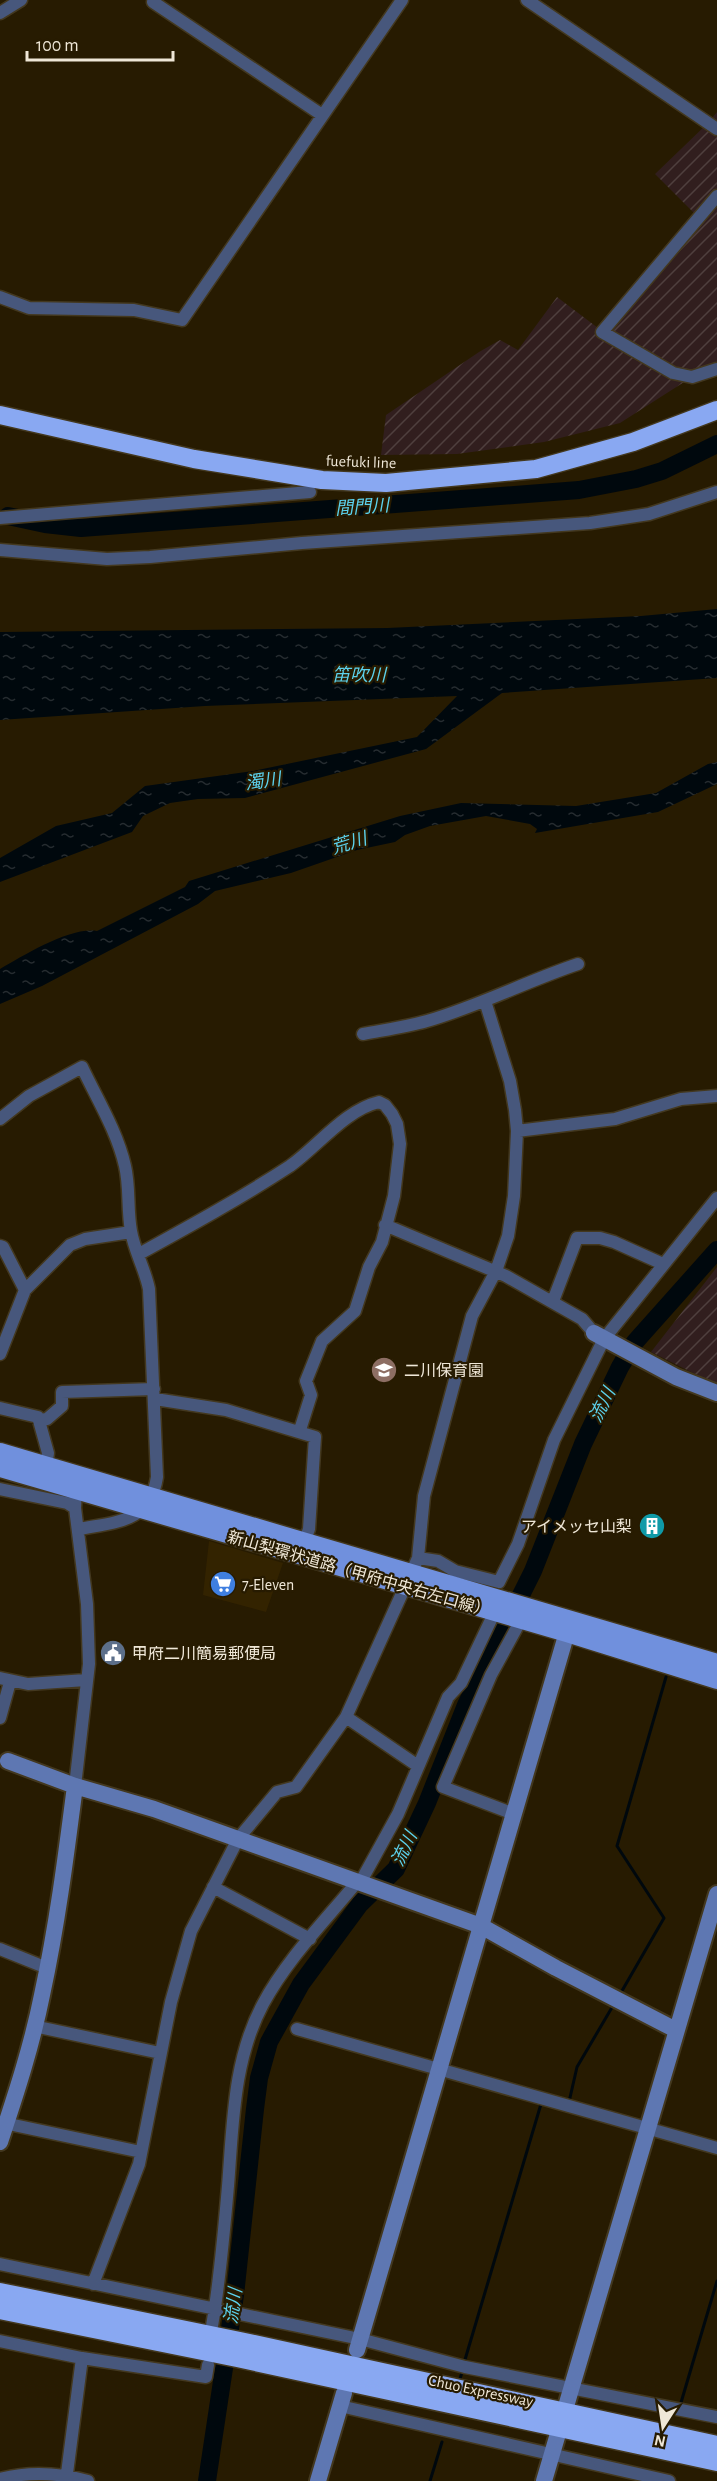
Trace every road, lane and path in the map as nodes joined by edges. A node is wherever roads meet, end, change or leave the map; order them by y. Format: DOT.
graph roads {
  1 [pos="21,0"];
  2 [pos="402,0"];
  3 [pos="527,0"];
  4 [pos="153,2"];
  5 [pos="0,13"];
  6 [pos="322,115"];
  7 [pos="717,129"];
  8 [pos="717,196"];
  9 [pos="0,297"];
  10 [pos="717,369"];
  11 [pos="717,410"];
  12 [pos="0,415"];
  13 [pos="310,492"];
  14 [pos="717,492"];
  15 [pos="0,518"];
  16 [pos="0,550"];
  17 [pos="578,964"];
  18 [pos="485,1001"];
  19 [pos="363,1034"];
  20 [pos="717,1096"];
  21 [pos="0,1119"];
  22 [pos="517,1131"];
  23 [pos="717,1198"];
  24 [pos="385,1225"];
  25 [pos="131,1232"];
  26 [pos="0,1246"];
  27 [pos="139,1254"];
  28 [pos="663,1264"];
  29 [pos="496,1271"];
  30 [pos="25,1290"];
  31 [pos="553,1301"];
  32 [pos="604,1339"];
  33 [pos="0,1354"];
  34 [pos="717,1392"];
  35 [pos="154,1394"];
  36 [pos="0,1408"];
  37 [pos="40,1420"];
  38 [pos="300,1430"];
  39 [pos="0,1452"];
  40 [pos="46,1466"];
  41 [pos="0,1468"];
  42 [pos="0,1489"];
  43 [pos="76,1499"];
  44 [pos="146,1503"];
  45 [pos="79,1529"];
  46 [pos="304,1543"];
  47 [pos="412,1573"];
  48 [pos="508,1611"];
  49 [pos="569,1627"];
  50 [pos="717,1663"];
  51 [pos="5,1680"];
  52 [pos="86,1680"];
  53 [pos="717,1680"];
  54 [pos="346,1716"];
  55 [pos="0,1718"];
  56 [pos="4,1760"];
  57 [pos="418,1766"];
  58 [pos="75,1786"];
  59 [pos="514,1814"];
  60 [pos="238,1839"];
  61 [pos="359,1882"];
  62 [pos="213,1887"];
  63 [pos="717,1894"];
  64 [pos="481,1926"];
  65 [pos="309,1939"];
  66 [pos="0,1949"];
  67 [pos="47,1968"];
  68 [pos="34,2026"];
  69 [pos="297,2029"];
  70 [pos="676,2030"];
  71 [pos="160,2053"];
  72 [pos="440,2070"];
  73 [pos="3,2123"];
  74 [pos="648,2127"];
  75 [pos="0,2142"];
  76 [pos="717,2148"];
  77 [pos="141,2152"];
  78 [pos="0,2264"];
  79 [pos="93,2284"];
  80 [pos="0,2292"];
  81 [pos="0,2310"];
  82 [pos="218,2310"];
  83 [pos="0,2341"];
  84 [pos="213,2345"];
  85 [pos="359,2345"];
  86 [pos="239,2349"];
  87 [pos="82,2358"];
  88 [pos="569,2396"];
  89 [pos="342,2400"];
  90 [pos="717,2417"];
  91 [pos="557,2437"];
  92 [pos="717,2445"];
  93 [pos="552,2454"];
  94 [pos="717,2462"];
  95 [pos="67,2478"];
  96 [pos="0,2479"];
  97 [pos="88,2481"];
  98 [pos="318,2481"];
  99 [pos="544,2481"];
  100 [pos="669,2481"];
  1 -- 5 [label="street"];
  2 -- 6 [label="street"];
  3 -- 7 [label="street"];
  4 -- 6 [label="street"];
  6 -- 9 [label="street"];
  8 -- 10 [label="street"];
  11 -- 12 [label="highway, fuefuki line"];
  13 -- 15 [label="street"];
  14 -- 16 [label="street"];
  17 -- 18 [label="street"];
  18 -- 19 [label="street"];
  18 -- 22 [label="street"];
  20 -- 22 [label="street"];
  21 -- 25 [label="street"];
  22 -- 29 [label="street"];
  23 -- 28 [label="street"];
  24 -- 27 [label="street"];
  24 -- 29 [label="street"];
  24 -- 38 [label="street"];
  25 -- 27 [label="street"];
  25 -- 30 [label="street"];
  26 -- 30 [label="street"];
  27 -- 35 [label="street"];
  28 -- 31 [label="street"];
  28 -- 32 [label="street"];
  29 -- 31 [label="street"];
  29 -- 47 [label="street"];
  30 -- 33 [label="street"];
  31 -- 32 [label="street"];
  32 -- 34 [label="street"];
  32 -- 47 [label="street"];
  35 -- 37 [label="street"];
  35 -- 38 [label="street"];
  35 -- 44 [label="street"];
  36 -- 37 [label="street"];
  37 -- 40 [label="street"];
  38 -- 46 [label="street"];
  39 -- 40 [label="main road, 新山梨環状道路（甲府中央右左口線）"];
  40 -- 44 [label="main road, 新山梨環状道路（甲府中央右左口線）"];
  41 -- 43 [label="main road, 新山梨環状道路（甲府中央右左口線）"];
  42 -- 43 [label="street"];
  43 -- 44 [label="main road, 新山梨環状道路（甲府中央右左口線）"];
  43 -- 45 [label="street"];
  44 -- 45 [label="street"];
  44 -- 46 [label="main road, 新山梨環状道路（甲府中央右左口線）"];
  44 -- 47 [label="main road, 新山梨環状道路（甲府中央右左口線）"];
  45 -- 52 [label="street"];
  46 -- 47 [label="main road, 新山梨環状道路（甲府中央右左口線）"];
  47 -- 48 [label="main road, 新山梨環状道路（甲府中央右左口線）"];
  47 -- 54 [label="street"];
  48 -- 49 [label="main road, 新山梨環状道路（甲府中央右左口線）"];
  48 -- 57 [label="street"];
  48 -- 59 [label="street"];
  49 -- 50 [label="main road, 新山梨環状道路（甲府中央右左口線）"];
  49 -- 53 [label="main road, 新山梨環状道路（甲府中央右左口線）"];
  49 -- 59 [label="street"];
  51 -- 52 [label="street"];
  51 -- 55 [label="street"];
  52 -- 58 [label="street"];
  54 -- 57 [label="street"];
  54 -- 60 [label="street"];
  56 -- 58 [label="street"];
  57 -- 61 [label="street"];
  58 -- 60 [label="street"];
  58 -- 67 [label="street"];
  59 -- 64 [label="street"];
  60 -- 61 [label="street"];
  60 -- 62 [label="street"];
  61 -- 64 [label="street"];
  61 -- 65 [label="street"];
  62 -- 65 [label="street"];
  62 -- 71 [label="street"];
  63 -- 70 [label="street"];
  64 -- 70 [label="street"];
  64 -- 72 [label="street"];
  65 -- 82 [label="street"];
  66 -- 67 [label="street"];
  67 -- 68 [label="street"];
  68 -- 71 [label="street"];
  68 -- 73 [label="street"];
  69 -- 72 [label="street"];
  70 -- 74 [label="street"];
  71 -- 77 [label="street"];
  72 -- 74 [label="street"];
  72 -- 85 [label="street"];
  73 -- 75 [label="street"];
  73 -- 77 [label="street"];
  74 -- 76 [label="street"];
  74 -- 88 [label="street"];
  77 -- 79 [label="street"];
  78 -- 79 [label="street"];
  79 -- 82 [label="street"];
  80 -- 84 [label="highway"];
  81 -- 84 [label="highway"];
  82 -- 84 [label="street"];
  82 -- 85 [label="street"];
  83 -- 87 [label="street"];
  84 -- 86 [label="highway"];
  84 -- 87 [label="street"];
  85 -- 88 [label="street"];
  86 -- 92 [label="highway, Chuo Expressway"];
  86 -- 94 [label="highway, Chuo Expressway"];
  87 -- 95 [label="street"];
  88 -- 90 [label="street"];
  89 -- 93 [label="street"];
  89 -- 98 [label="street"];
  91 -- 93 [label="street"];
  93 -- 99 [label="street"];
  93 -- 100 [label="street"];
  95 -- 96 [label="street"];
  95 -- 97 [label="street"];
}
